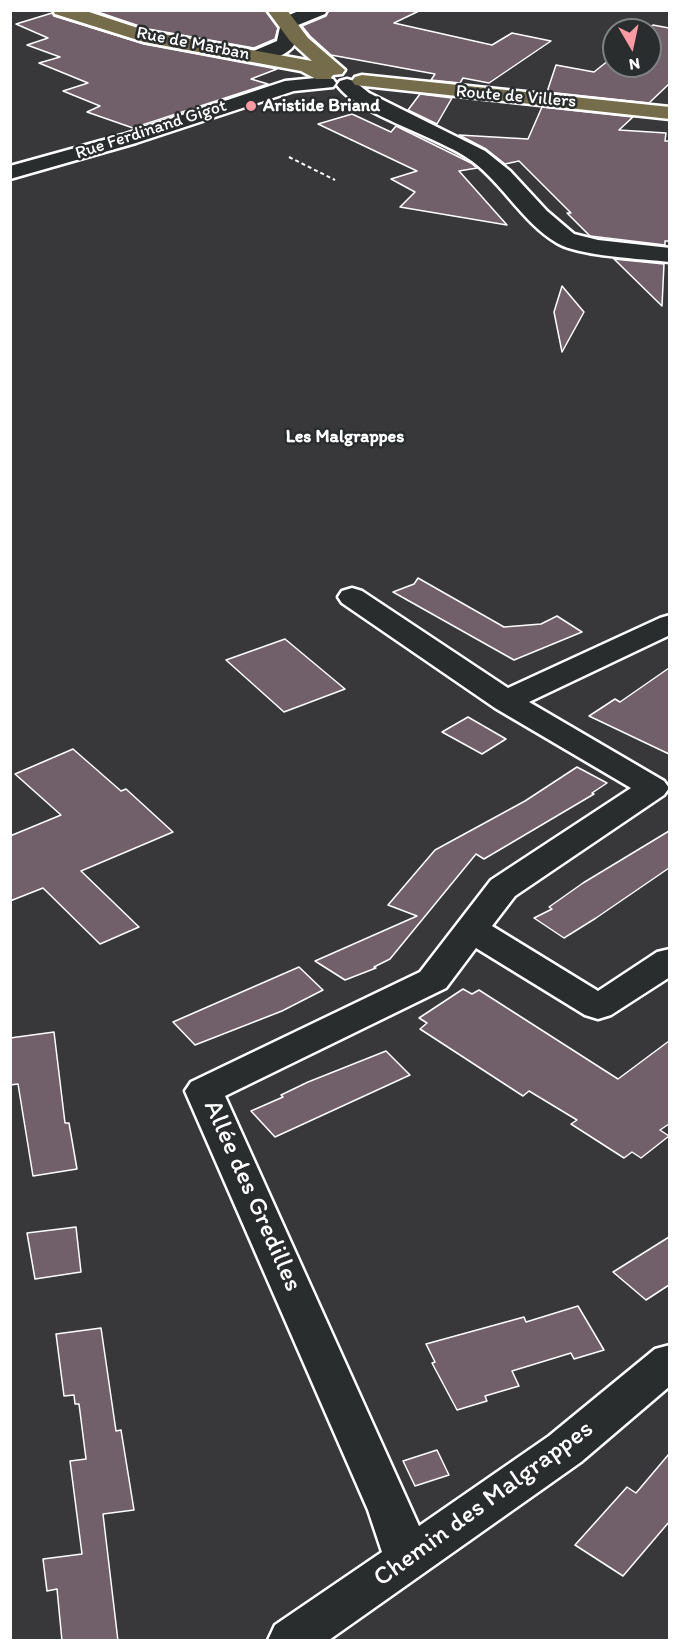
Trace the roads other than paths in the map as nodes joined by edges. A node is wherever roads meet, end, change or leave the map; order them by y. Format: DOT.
graph roads {
  1 [pos="62,10"];
  2 [pos="318,10"];
  3 [pos="282,16"];
  4 [pos="256,57"];
  5 [pos="339,79"];
  6 [pos="669,113"];
  7 [pos="10,173"];
  8 [pos="669,255"];
  9 [pos="352,597"];
  10 [pos="669,624"];
  11 [pos="506,701"];
  12 [pos="661,791"];
  13 [pos="471,929"];
  14 [pos="669,960"];
  15 [pos="669,1361"];
  16 [pos="408,1559"];
  17 [pos="292,1641"];
  1 -- 4 [label="main road, Rue de Marban"];
  2 -- 3 [label="street"];
  3 -- 4 [label="street"];
  3 -- 5 [label="main road"];
  4 -- 5 [label="main road, Rue de Marban"];
  5 -- 6 [label="main road, Route de Villers"];
  5 -- 7 [label="street, Rue Ferdinand Gigot"];
  5 -- 8 [label="street"];
  9 -- 11 [label="street, Allée des Gredilles"];
  10 -- 11 [label="street"];
  11 -- 12 [label="street, Allée des Gredilles"];
  12 -- 13 [label="street, Allée des Gredilles"];
  13 -- 14 [label="street"];
  13 -- 16 [label="street, Allée des Gredilles"];
  15 -- 16 [label="street, Chemin des Malgrappes"];
  16 -- 17 [label="street, Chemin des Malgrappes"];
}
